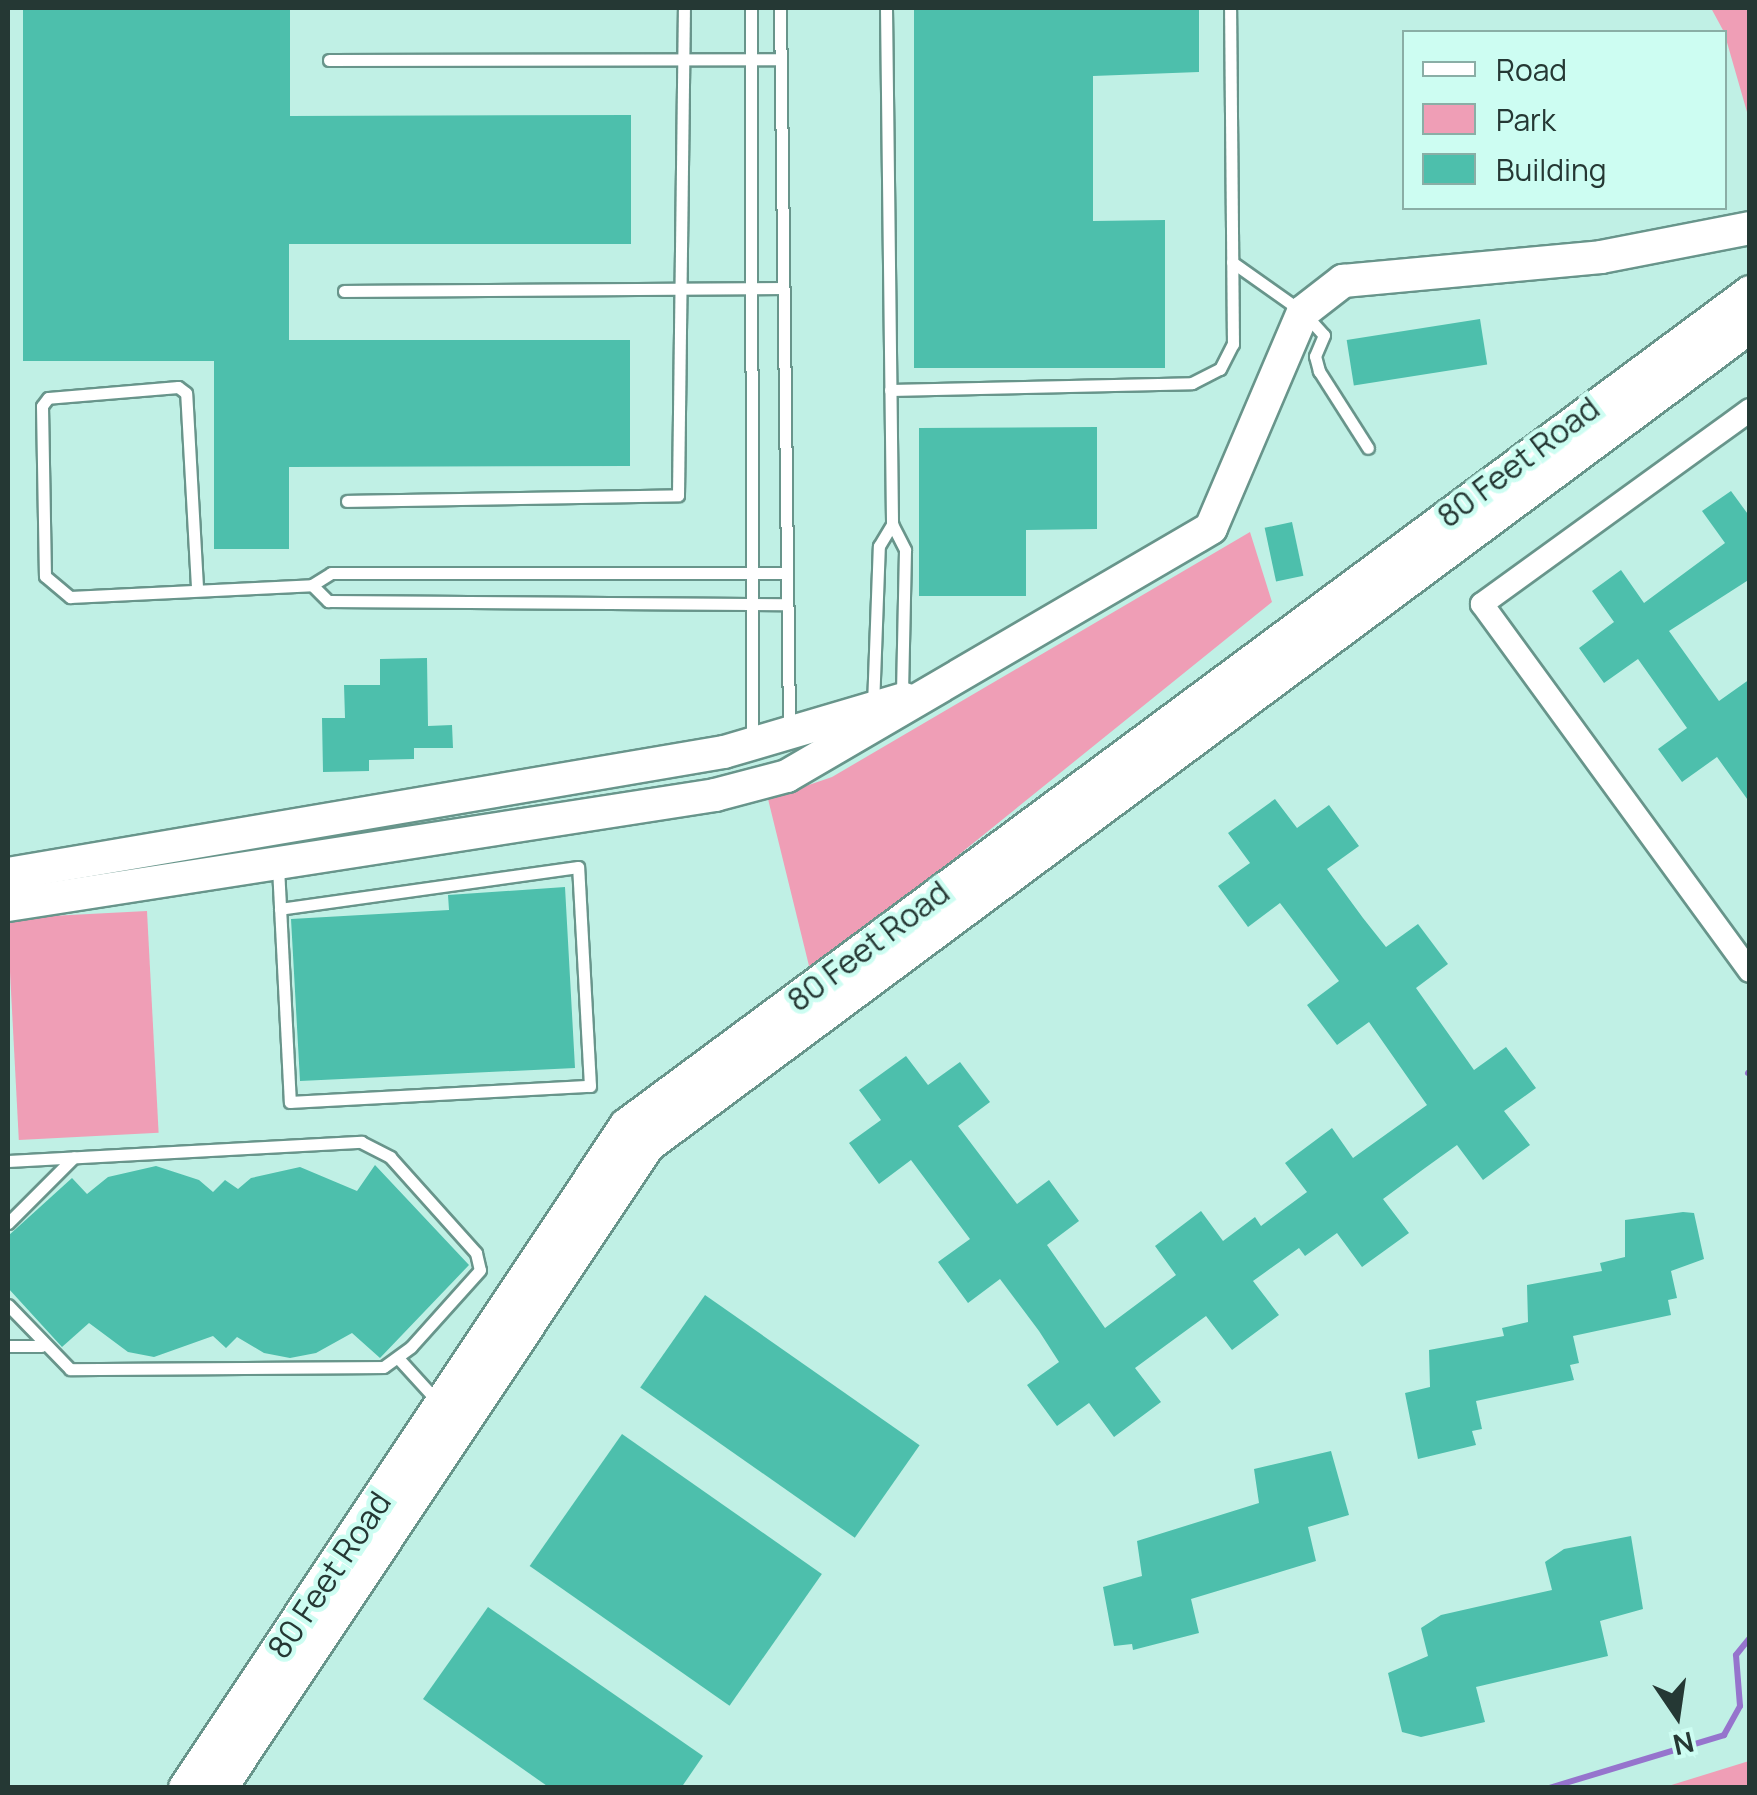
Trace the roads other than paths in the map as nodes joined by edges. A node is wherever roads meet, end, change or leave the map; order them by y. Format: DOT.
graph roads {
  1 [pos="684,8"];
  2 [pos="751,8"];
  3 [pos="780,8"];
  4 [pos="886,8"];
  5 [pos="1230,8"];
  6 [pos="684,58"];
  7 [pos="750,58"];
  8 [pos="780,59"];
  9 [pos="329,60"];
  10 [pos="1750,228"];
  11 [pos="1232,262"];
  12 [pos="751,287"];
  13 [pos="781,288"];
  14 [pos="344,291"];
  15 [pos="684,291"];
  16 [pos="1750,292"];
  17 [pos="1303,312"];
  18 [pos="1750,327"];
  19 [pos="890,390"];
  20 [pos="1750,410"];
  21 [pos="1368,448"];
  22 [pos="347,501"];
  23 [pos="892,524"];
  24 [pos="752,572"];
  25 [pos="784,573"];
  26 [pos="312,584"];
  27 [pos="197,587"];
  28 [pos="752,603"];
  29 [pos="786,604"];
  30 [pos="897,702"];
  31 [pos="789,735"];
  32 [pos="752,743"];
  33 [pos="278,863"];
  34 [pos="8,874"];
  35 [pos="8,905"];
  36 [pos="280,909"];
  37 [pos="1750,971"];
  38 [pos="74,1157"];
  39 [pos="8,1161"];
  40 [pos="8,1223"];
  41 [pos="8,1305"];
  42 [pos="8,1346"];
  43 [pos="41,1346"];
  44 [pos="398,1358"];
  45 [pos="442,1407"];
  46 [pos="185,1788"];
  47 [pos="221,1788"];
  1 -- 6 [label="lane"];
  2 -- 7 [label="lane"];
  3 -- 8 [label="lane"];
  4 -- 19 [label="lane"];
  5 -- 11 [label="lane"];
  6 -- 7 [label="lane"];
  6 -- 9 [label="lane"];
  6 -- 15 [label="lane"];
  7 -- 8 [label="lane"];
  7 -- 12 [label="lane"];
  8 -- 13 [label="lane"];
  10 -- 17 [label="street"];
  11 -- 17 [label="lane"];
  11 -- 19 [label="lane"];
  12 -- 13 [label="lane"];
  12 -- 15 [label="lane"];
  12 -- 24 [label="lane"];
  13 -- 25 [label="lane"];
  14 -- 15 [label="lane"];
  15 -- 22 [label="lane"];
  16 -- 45 [label="street, 80 Feet Road"];
  17 -- 21 [label="lane"];
  17 -- 30 [label="street"];
  18 -- 47 [label="street, 80 Feet Road"];
  19 -- 23 [label="lane"];
  20 -- 37 [label="street"];
  23 -- 30 [label="lane"];
  23 -- 30 [label="lane"];
  24 -- 25 [label="lane"];
  24 -- 26 [label="lane"];
  24 -- 28 [label="lane"];
  25 -- 29 [label="lane"];
  26 -- 27 [label="lane"];
  26 -- 28 [label="lane"];
  27 -- 27 [label="lane"];
  28 -- 29 [label="lane"];
  28 -- 32 [label="lane"];
  29 -- 31 [label="lane"];
  30 -- 31 [label="street"];
  30 -- 33 [label="street"];
  31 -- 32 [label="street"];
  32 -- 34 [label="street"];
  33 -- 35 [label="street"];
  33 -- 36 [label="lane"];
  36 -- 36 [label="lane"];
  38 -- 39 [label="lane"];
  38 -- 40 [label="lane"];
  38 -- 44 [label="lane"];
  41 -- 43 [label="lane"];
  42 -- 43 [label="lane"];
  43 -- 44 [label="lane"];
  44 -- 45 [label="lane"];
  45 -- 46 [label="street, 80 Feet Road"];
}
